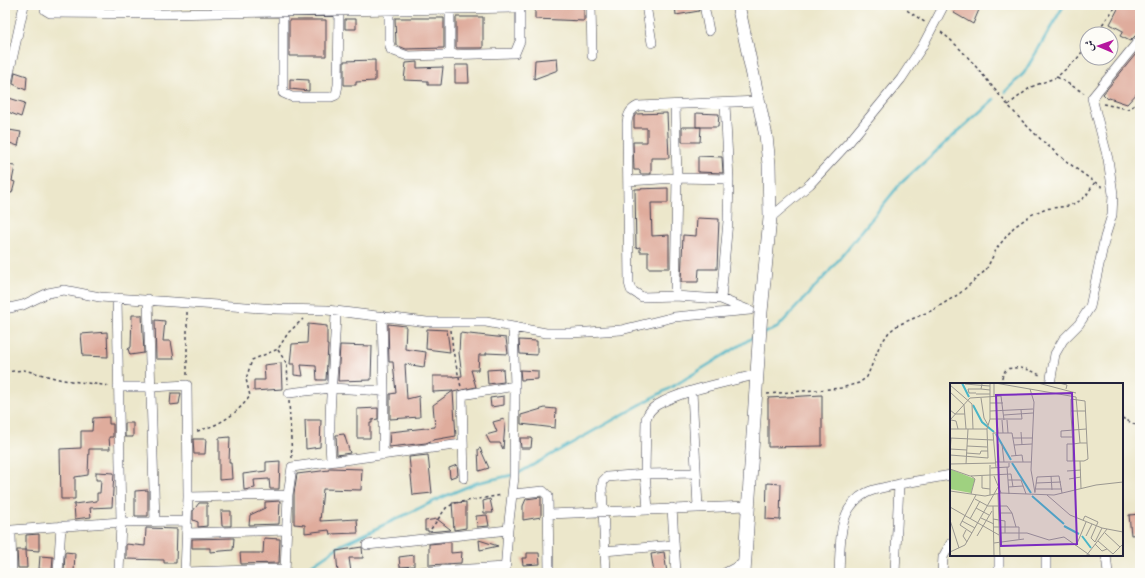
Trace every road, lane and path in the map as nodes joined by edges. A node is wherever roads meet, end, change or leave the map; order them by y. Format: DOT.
graph roads {
  1 [pos="24,5"];
  2 [pos="45,5"];
  3 [pos="591,5"];
  4 [pos="646,5"];
  5 [pos="704,5"];
  6 [pos="738,5"];
  7 [pos="904,5"];
  8 [pos="944,5"];
  9 [pos="1117,5"];
  10 [pos="520,6"];
  11 [pos="389,7"];
  12 [pos="283,8"];
  13 [pos="142,9"];
  14 [pos="450,9"];
  15 [pos="339,10"];
  16 [pos="1101,26"];
  17 [pos="933,27"];
  18 [pos="709,31"];
  19 [pos="1140,39"];
  20 [pos="652,43"];
  21 [pos="450,55"];
  22 [pos="592,56"];
  23 [pos="1079,56"];
  24 [pos="5,92"];
  25 [pos="759,101"];
  26 [pos="675,104"];
  27 [pos="725,104"];
  28 [pos="1008,105"];
  29 [pos="677,178"];
  30 [pos="729,179"];
  31 [pos="628,181"];
  32 [pos="1095,182"];
  33 [pos="1114,194"];
  34 [pos="770,218"];
  35 [pos="676,296"];
  36 [pos="117,298"];
  37 [pos="148,299"];
  38 [pos="721,299"];
  39 [pos="187,303"];
  40 [pos="5,309"];
  41 [pos="313,309"];
  42 [pos="336,311"];
  43 [pos="755,311"];
  44 [pos="382,316"];
  45 [pos="452,323"];
  46 [pos="513,327"];
  47 [pos="278,350"];
  48 [pos="5,372"];
  49 [pos="758,374"];
  50 [pos="1050,382"];
  51 [pos="1002,383"];
  52 [pos="187,385"];
  53 [pos="515,386"];
  54 [pos="118,387"];
  55 [pos="152,387"];
  56 [pos="331,388"];
  57 [pos="384,391"];
  58 [pos="692,392"];
  59 [pos="289,393"];
  60 [pos="462,395"];
  61 [pos="757,395"];
  62 [pos="1123,418"];
  63 [pos="1140,427"];
  64 [pos="188,434"];
  65 [pos="462,444"];
  66 [pos="382,455"];
  67 [pos="331,461"];
  68 [pos="292,468"];
  69 [pos="696,473"];
  70 [pos="646,474"];
  71 [pos="950,475"];
  72 [pos="464,478"];
  73 [pos="899,484"];
  74 [pos="513,494"];
  75 [pos="288,495"];
  76 [pos="188,497"];
  77 [pos="747,506"];
  78 [pos="698,507"];
  79 [pos="672,508"];
  80 [pos="648,509"];
  81 [pos="603,512"];
  82 [pos="549,514"];
  83 [pos="155,521"];
  84 [pos="187,521"];
  85 [pos="120,522"];
  86 [pos="61,526"];
  87 [pos="287,530"];
  88 [pos="508,530"];
  89 [pos="187,533"];
  90 [pos="424,539"];
  91 [pos="367,545"];
  92 [pos="674,545"];
  93 [pos="950,545"];
  94 [pos="604,551"];
  95 [pos="999,556"];
  96 [pos="1046,556"];
  97 [pos="1106,556"];
  98 [pos="744,568"];
  99 [pos="505,570"];
  100 [pos="285,571"];
  101 [pos="185,572"];
  102 [pos="12,573"];
  103 [pos="58,573"];
  104 [pos="119,573"];
  105 [pos="400,573"];
  106 [pos="549,573"];
  107 [pos="606,573"];
  108 [pos="676,573"];
  109 [pos="725,573"];
  110 [pos="839,573"];
  111 [pos="895,573"];
  112 [pos="942,573"];
  113 [pos="999,573"];
  114 [pos="1046,573"];
  115 [pos="1108,573"];
  1 -- 24 [label="street"];
  2 -- 13 [label="street"];
  3 -- 22 [label="street"];
  4 -- 20 [label="street"];
  5 -- 18 [label="street"];
  6 -- 25 [label="street"];
  7 -- 17 [label="path"];
  8 -- 17 [label="street"];
  9 -- 16 [label="path"];
  10 -- 14 [label="street"];
  10 -- 21 [label="street"];
  11 -- 14 [label="street"];
  11 -- 15 [label="street"];
  11 -- 21 [label="street"];
  12 -- 13 [label="street"];
  12 -- 15 [label="street"];
  12 -- 15 [label="street"];
  14 -- 21 [label="street"];
  17 -- 28 [label="path"];
  17 -- 34 [label="street"];
  19 -- 33 [label="street"];
  23 -- 28 [label="path"];
  25 -- 27 [label="street"];
  25 -- 34 [label="street"];
  26 -- 27 [label="street"];
  26 -- 29 [label="street"];
  26 -- 31 [label="street"];
  27 -- 30 [label="street"];
  28 -- 32 [label="path"];
  29 -- 30 [label="street"];
  29 -- 31 [label="street"];
  29 -- 35 [label="street"];
  30 -- 38 [label="street"];
  31 -- 35 [label="street"];
  32 -- 33 [label="path"];
  32 -- 61 [label="path"];
  33 -- 50 [label="street"];
  34 -- 43 [label="street"];
  35 -- 38 [label="street"];
  36 -- 37 [label="street"];
  36 -- 40 [label="street"];
  36 -- 54 [label="street"];
  37 -- 39 [label="street"];
  37 -- 55 [label="street"];
  38 -- 43 [label="street"];
  39 -- 41 [label="street"];
  39 -- 52 [label="path"];
  41 -- 42 [label="street"];
  41 -- 47 [label="path"];
  42 -- 44 [label="street"];
  42 -- 56 [label="street"];
  43 -- 46 [label="street"];
  43 -- 49 [label="street"];
  44 -- 45 [label="street"];
  44 -- 57 [label="street"];
  45 -- 46 [label="street"];
  45 -- 60 [label="path"];
  46 -- 53 [label="street"];
  47 -- 59 [label="path"];
  47 -- 64 [label="path"];
  48 -- 54 [label="path"];
  49 -- 58 [label="street"];
  49 -- 61 [label="street"];
  50 -- 51 [label="path"];
  52 -- 55 [label="street"];
  52 -- 64 [label="street"];
  53 -- 60 [label="street"];
  53 -- 74 [label="street"];
  54 -- 55 [label="street"];
  54 -- 85 [label="street"];
  55 -- 83 [label="street"];
  56 -- 57 [label="street"];
  56 -- 59 [label="street"];
  56 -- 67 [label="street"];
  57 -- 66 [label="street"];
  58 -- 69 [label="street"];
  58 -- 70 [label="street"];
  59 -- 68 [label="path"];
  60 -- 65 [label="street"];
  61 -- 77 [label="street"];
  62 -- 63 [label="path"];
  64 -- 76 [label="street"];
  65 -- 66 [label="street"];
  65 -- 72 [label="street"];
  66 -- 67 [label="street"];
  67 -- 68 [label="street"];
  68 -- 75 [label="street"];
  69 -- 70 [label="street"];
  69 -- 78 [label="street"];
  70 -- 80 [label="street"];
  70 -- 81 [label="street"];
  71 -- 73 [label="street"];
  73 -- 110 [label="street"];
  73 -- 111 [label="street"];
  74 -- 82 [label="street"];
  74 -- 88 [label="street"];
  74 -- 90 [label="path"];
  75 -- 76 [label="street"];
  75 -- 87 [label="street"];
  76 -- 84 [label="street"];
  77 -- 78 [label="street"];
  77 -- 98 [label="street"];
  78 -- 79 [label="street"];
  79 -- 80 [label="street"];
  79 -- 92 [label="street"];
  80 -- 81 [label="street"];
  81 -- 82 [label="street"];
  81 -- 94 [label="street"];
  82 -- 106 [label="street"];
  83 -- 84 [label="street"];
  83 -- 85 [label="street"];
  84 -- 89 [label="street"];
  85 -- 86 [label="street"];
  85 -- 104 [label="street"];
  86 -- 102 [label="street"];
  86 -- 103 [label="street"];
  87 -- 89 [label="street"];
  87 -- 100 [label="street"];
  88 -- 90 [label="street"];
  88 -- 99 [label="street"];
  89 -- 101 [label="street"];
  90 -- 91 [label="street"];
  92 -- 94 [label="street"];
  92 -- 108 [label="street"];
  93 -- 112 [label="street"];
  94 -- 107 [label="street"];
  95 -- 113 [label="street"];
  96 -- 114 [label="street"];
  97 -- 115 [label="street"];
  98 -- 109 [label="street"];
  99 -- 105 [label="street"];
  100 -- 101 [label="street"];
}
